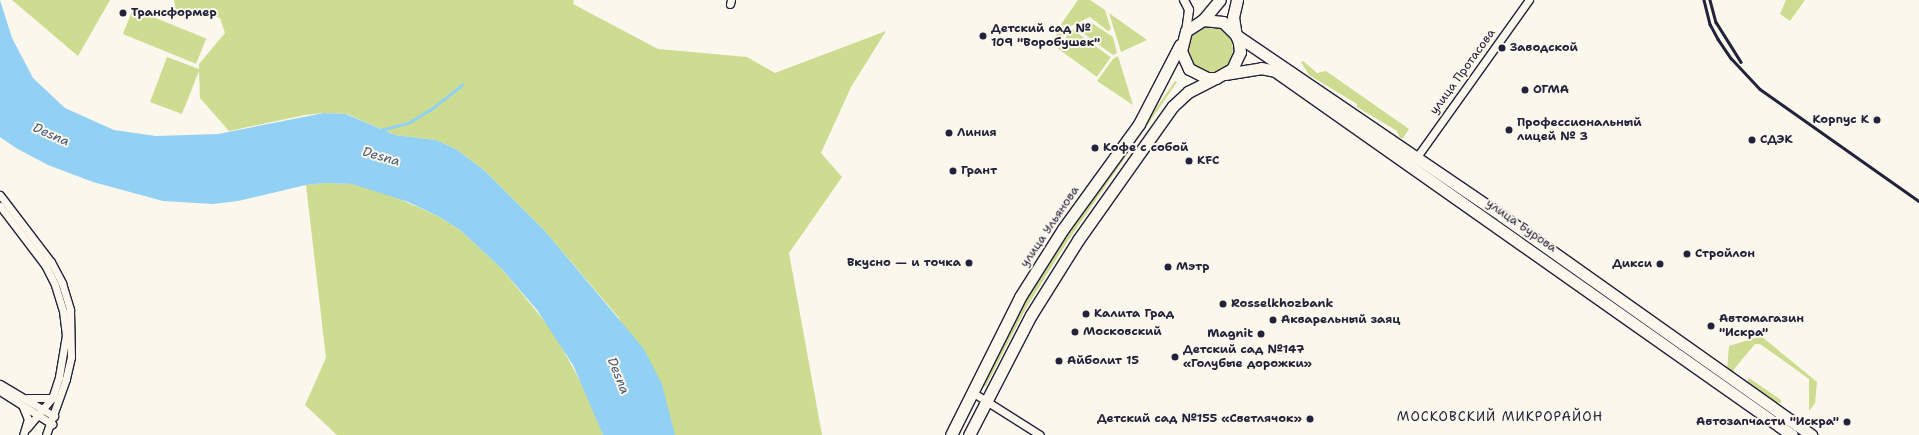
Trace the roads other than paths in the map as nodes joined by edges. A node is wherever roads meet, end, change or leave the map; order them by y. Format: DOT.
graph roads {
  1 [pos="1184,0"];
  2 [pos="1237,0"];
  3 [pos="1529,0"];
  4 [pos="1218,3"];
  5 [pos="1203,20"];
  6 [pos="1236,35"];
  7 [pos="1184,36"];
  8 [pos="1220,76"];
  9 [pos="1414,161"];
  10 [pos="0,195"];
  11 [pos="0,206"];
  12 [pos="0,384"];
  13 [pos="0,391"];
  14 [pos="972,392"];
  15 [pos="21,397"];
  16 [pos="52,398"];
  17 [pos="987,399"];
  18 [pos="22,405"];
  19 [pos="39,412"];
  20 [pos="54,416"];
  21 [pos="52,424"];
  22 [pos="27,428"];
  23 [pos="23,435"];
  24 [pos="46,435"];
  25 [pos="952,435"];
  26 [pos="969,435"];
  27 [pos="1040,435"];
  28 [pos="1792,435"];
  29 [pos="1811,435"];
  1 -- 7 [label="street"];
  2 -- 6 [label="main road"];
  3 -- 9 [label="street, улица Протасова"];
  4 -- 5 [label="main road"];
  5 -- 6 [label="main road"];
  5 -- 7 [label="main road"];
  6 -- 8 [label="main road"];
  6 -- 9 [label="main road, улица Бурова"];
  7 -- 8 [label="main road"];
  7 -- 14 [label="main road, улица Ульянова"];
  8 -- 9 [label="main road, улица Бурова"];
  8 -- 17 [label="main road"];
  9 -- 28 [label="main road, улица Бурова"];
  9 -- 29 [label="main road, улица Бурова"];
  10 -- 20 [label="street"];
  11 -- 16 [label="street"];
  12 -- 15 [label="street"];
  13 -- 18 [label="street"];
  14 -- 17 [label="street"];
  14 -- 25 [label="main road, улица Ульянова"];
  15 -- 16 [label="street"];
  15 -- 19 [label="street"];
  16 -- 19 [label="street"];
  17 -- 26 [label="main road"];
  17 -- 27 [label="street"];
  18 -- 19 [label="street"];
  18 -- 22 [label="street"];
  19 -- 20 [label="street"];
  19 -- 21 [label="street"];
  19 -- 22 [label="street"];
  20 -- 21 [label="street"];
  21 -- 24 [label="street"];
  22 -- 23 [label="street"];
}
